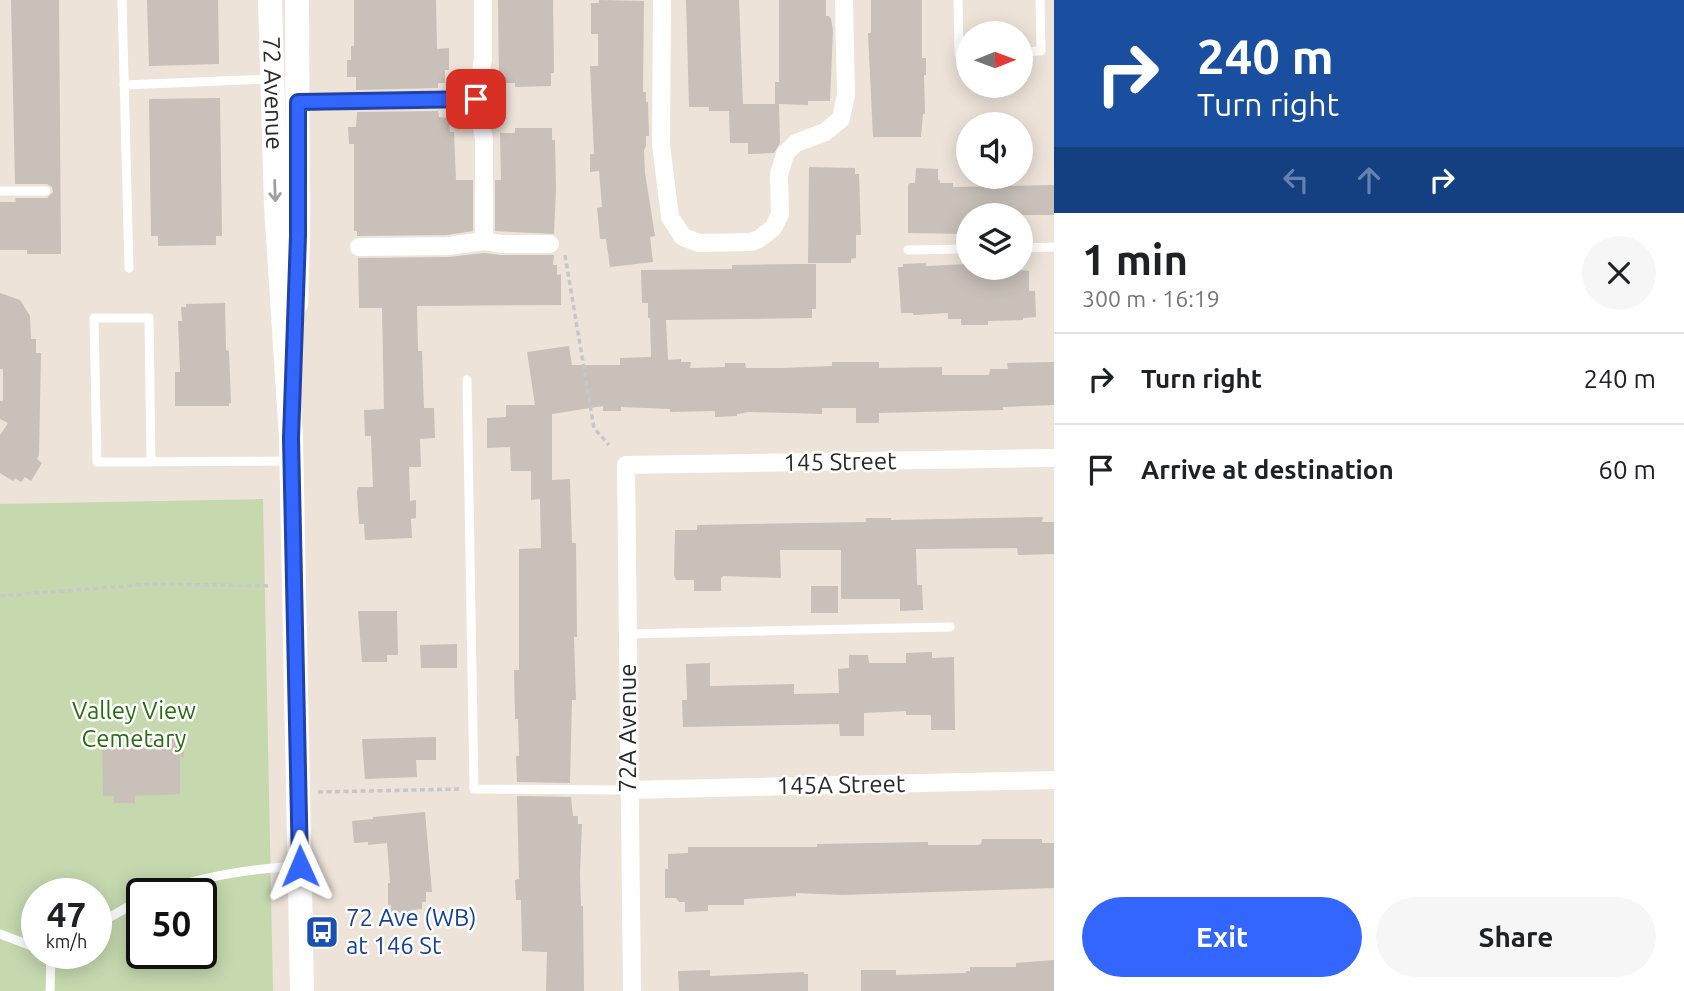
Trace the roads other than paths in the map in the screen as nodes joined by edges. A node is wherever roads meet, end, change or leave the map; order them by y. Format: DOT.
graph roads {
  1 [pos="122,0"];
  2 [pos="270,0"];
  3 [pos="297,0"];
  4 [pos="483,0"];
  5 [pos="662,0"];
  6 [pos="844,0"];
  7 [pos="958,0"];
  8 [pos="1040,0"];
  9 [pos="958,21"];
  10 [pos="1033,51"];
  11 [pos="272,79"];
  12 [pos="124,85"];
  13 [pos="476,99"];
  14 [pos="298,102"];
  15 [pos="0,191"];
  16 [pos="46,191"];
  17 [pos="484,241"];
  18 [pos="550,244"];
  19 [pos="359,247"];
  20 [pos="1054,247"];
  21 [pos="1033,248"];
  22 [pos="956,249"];
  23 [pos="908,250"];
  24 [pos="129,268"];
  25 [pos="467,380"];
  26 [pos="291,449"];
  27 [pos="1054,458"];
  28 [pos="152,462"];
  29 [pos="626,465"];
  30 [pos="950,627"];
  31 [pos="628,634"];
  32 [pos="1054,780"];
  33 [pos="628,790"];
  34 [pos="300,866"];
  35 [pos="205,878"];
  36 [pos="0,934"];
  37 [pos="21,942"];
  38 [pos="51,969"];
  39 [pos="50,991"];
  40 [pos="302,991"];
  41 [pos="632,991"];
  1 -- 12 [label="lane"];
  2 -- 11 [label="main road, 72 Avenue"];
  3 -- 14 [label="main road, 72 Avenue"];
  4 -- 13 [label="street"];
  5 -- 6 [label="street"];
  7 -- 9 [label="lane"];
  8 -- 10 [label="lane"];
  11 -- 12 [label="lane"];
  11 -- 26 [label="main road, 72 Avenue, one-way"];
  12 -- 24 [label="lane"];
  13 -- 14 [label="street"];
  13 -- 17 [label="street"];
  14 -- 26 [label="main road, 72 Avenue"];
  15 -- 16 [label="lane"];
  17 -- 18 [label="street"];
  17 -- 19 [label="street"];
  20 -- 21 [label="lane"];
  22 -- 23 [label="lane"];
  25 -- 33 [label="lane"];
  26 -- 28 [label="lane"];
  26 -- 34 [label="main road, 72 Avenue"];
  27 -- 29 [label="street, 145 Street"];
  28 -- 28 [label="lane"];
  29 -- 31 [label="street, 72A Avenue"];
  30 -- 31 [label="lane"];
  31 -- 33 [label="street, 72A Avenue"];
  32 -- 33 [label="street, 145A Street"];
  33 -- 41 [label="street, 72A Avenue"];
  34 -- 35 [label="lane"];
  34 -- 40 [label="main road, 72 Avenue"];
  36 -- 37 [label="lane"];
  38 -- 39 [label="lane"];
}
